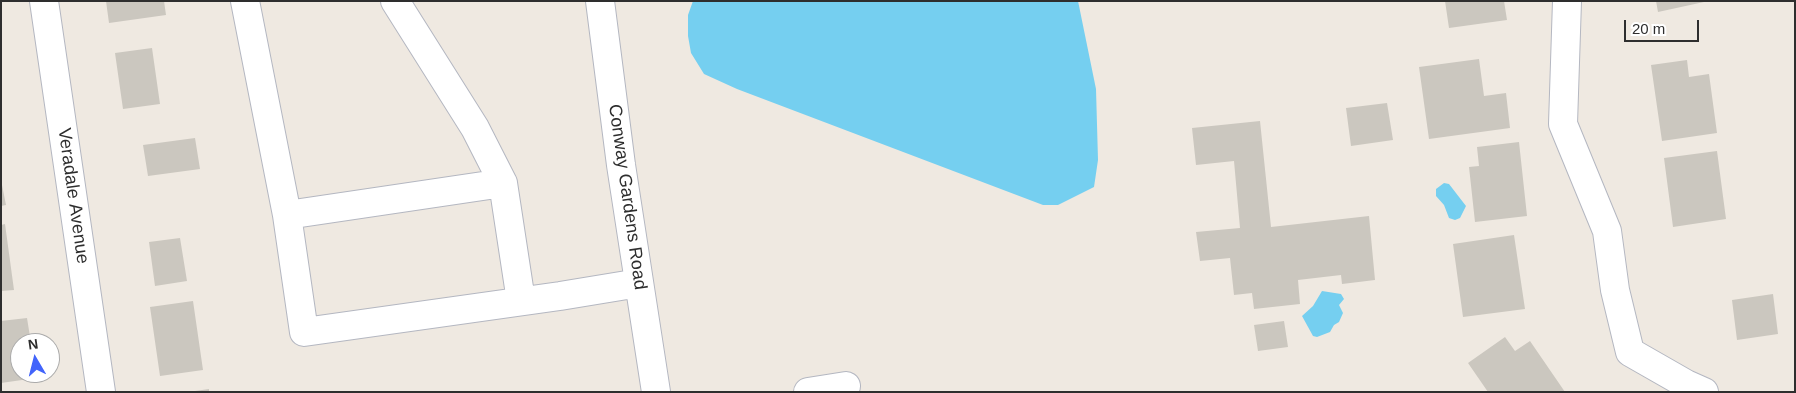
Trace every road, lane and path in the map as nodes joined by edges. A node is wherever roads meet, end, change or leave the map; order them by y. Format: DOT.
graph roads {
  1 [pos="44,1"];
  2 [pos="245,1"];
  3 [pos="395,1"];
  4 [pos="600,1"];
  5 [pos="1567,1"];
  6 [pos="503,183"];
  7 [pos="287,215"];
  8 [pos="639,283"];
  9 [pos="521,301"];
  10 [pos="846,386"];
  11 [pos="101,392"];
  12 [pos="656,392"];
  13 [pos="808,392"];
  14 [pos="1704,392"];
  1 -- 11 [label="street, Veradale Avenue"];
  2 -- 7 [label="street"];
  3 -- 6 [label="street"];
  4 -- 8 [label="street, Conway Gardens Road"];
  5 -- 14 [label="street"];
  6 -- 7 [label="street"];
  6 -- 9 [label="street"];
  7 -- 9 [label="street"];
  8 -- 9 [label="street"];
  8 -- 12 [label="street, Conway Gardens Road"];
  10 -- 13 [label="street"];
}
